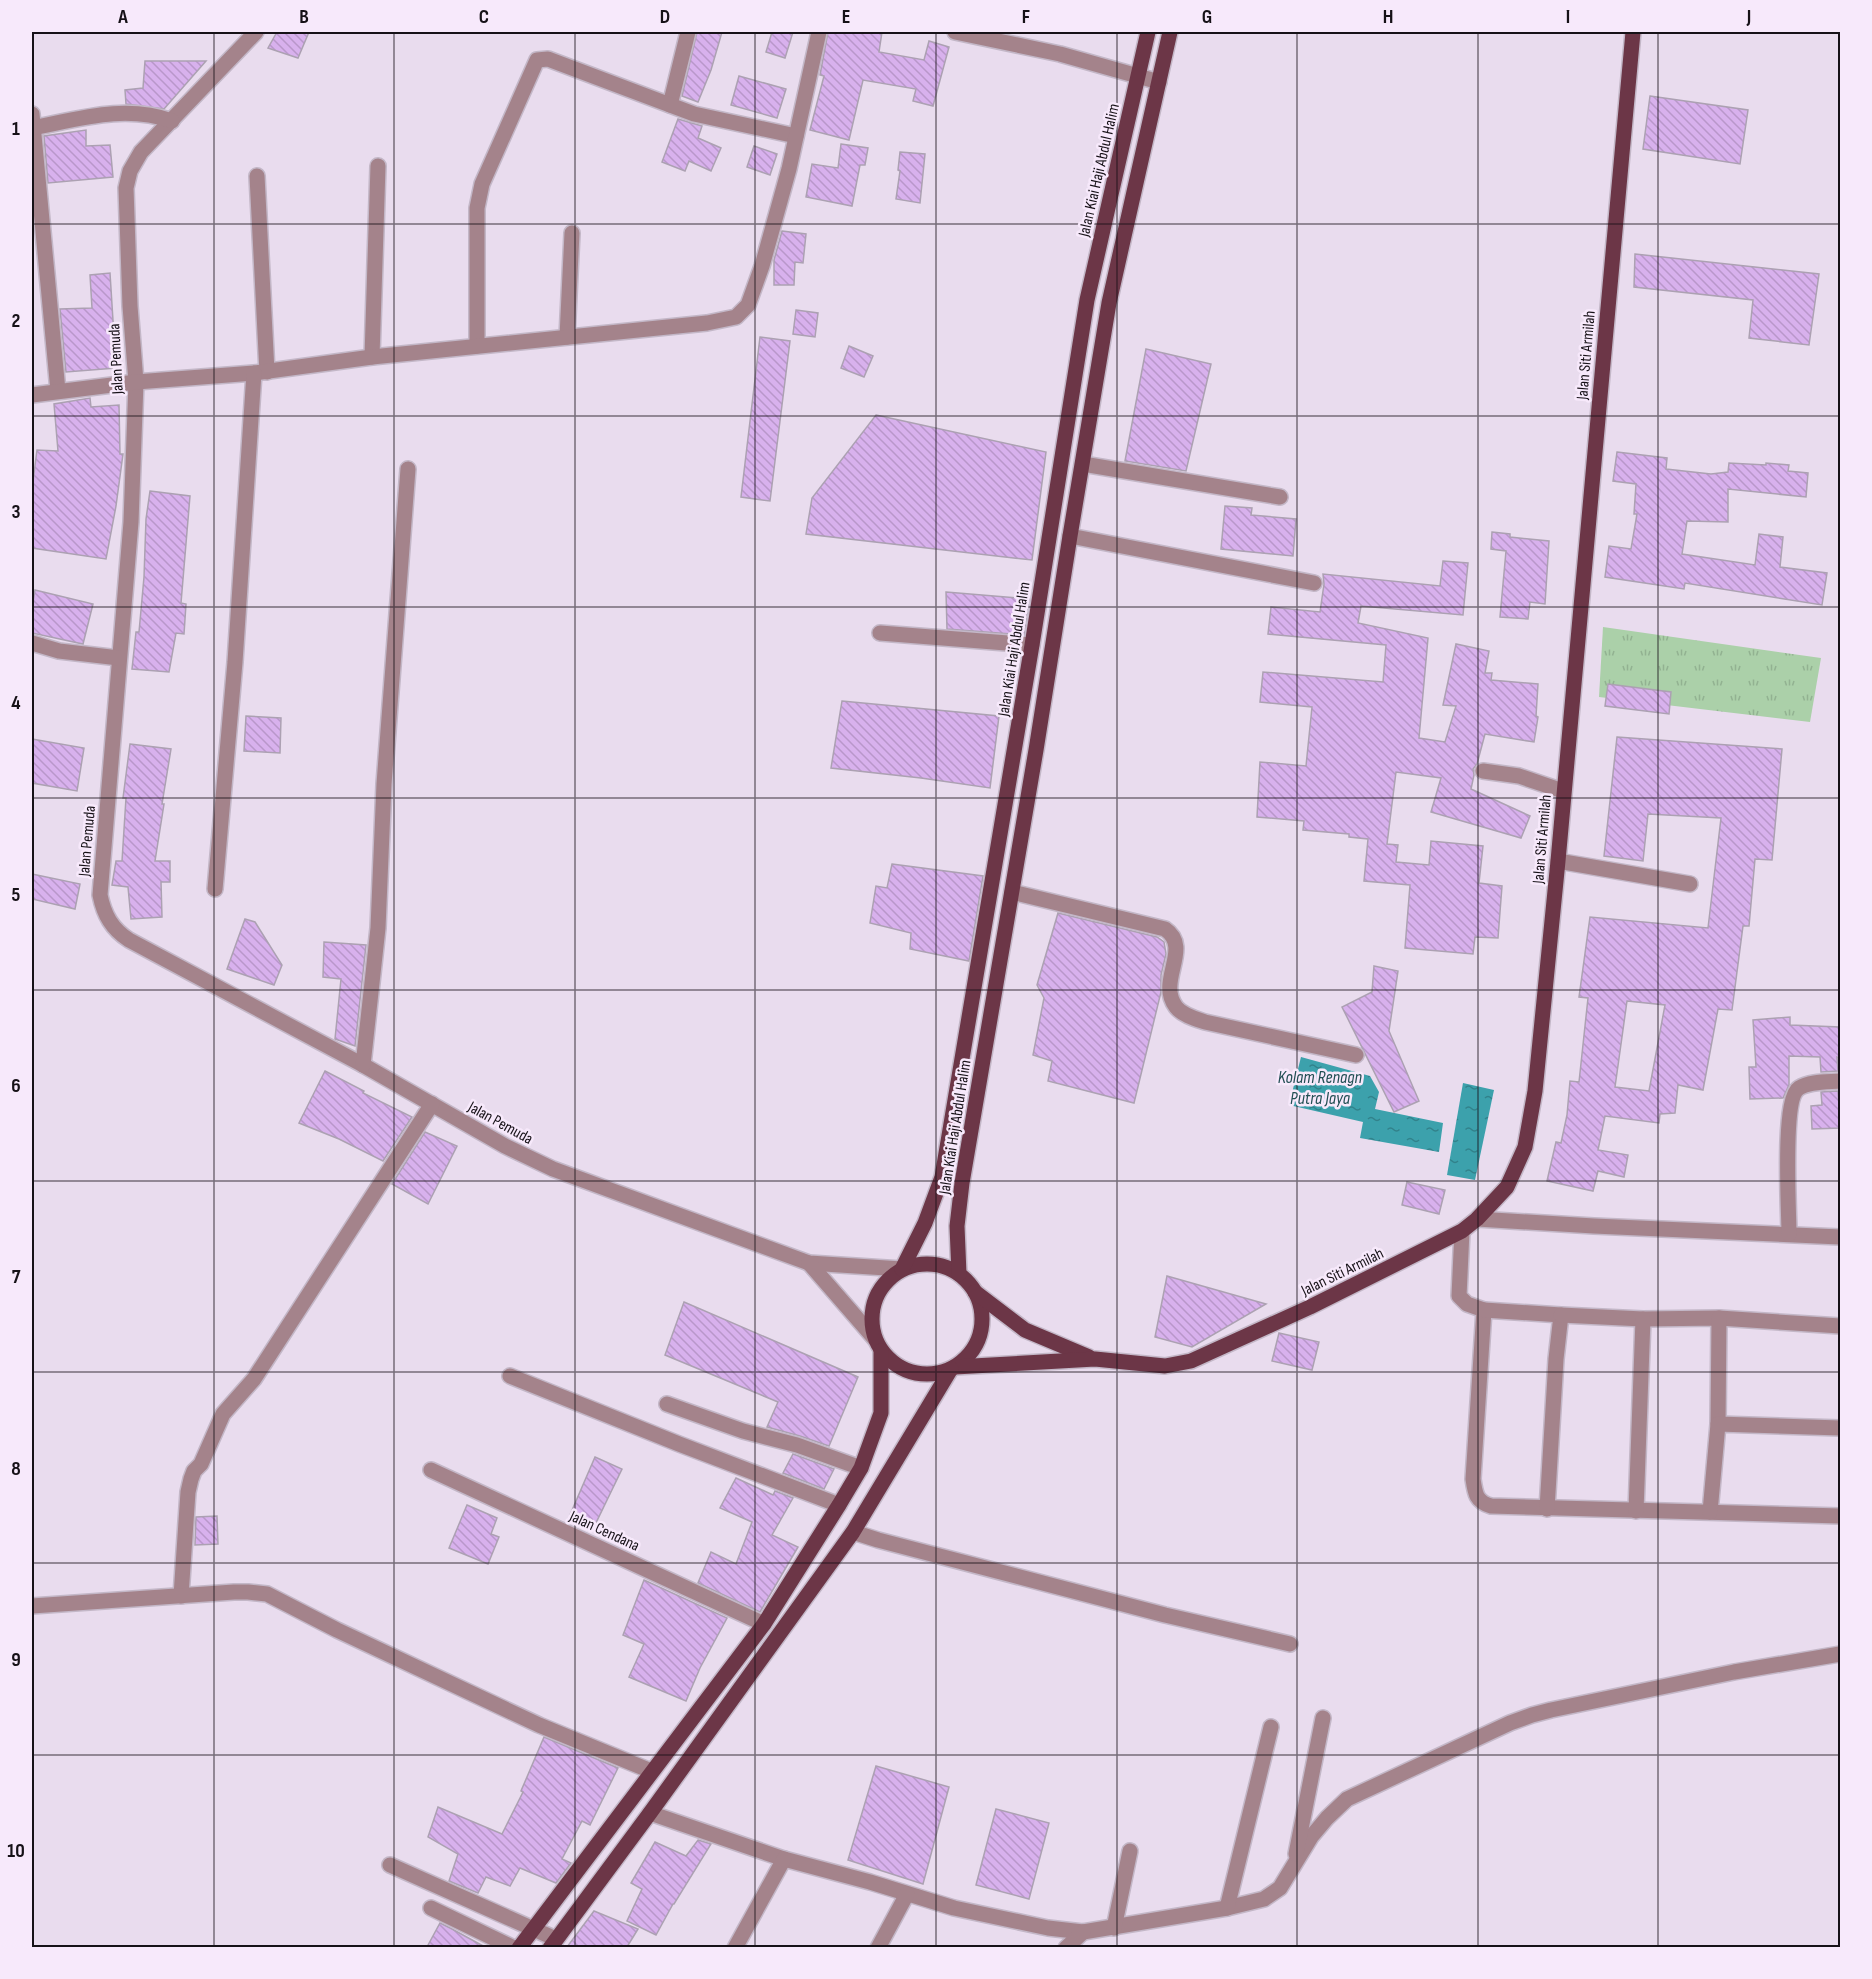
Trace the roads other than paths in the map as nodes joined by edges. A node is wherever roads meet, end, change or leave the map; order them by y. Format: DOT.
graph roads {
  1 [pos="688,32"];
  2 [pos="819,32"];
  3 [pos="955,32"];
  4 [pos="1148,32"];
  5 [pos="1170,32"];
  6 [pos="1633,32"];
  7 [pos="250,33"];
  8 [pos="1138,76"];
  9 [pos="1159,82"];
  10 [pos="670,105"];
  11 [pos="172,121"];
  12 [pos="32,123"];
  13 [pos="796,136"];
  14 [pos="378,166"];
  15 [pos="257,176"];
  16 [pos="572,233"];
  17 [pos="567,337"];
  18 [pos="477,346"];
  19 [pos="372,357"];
  20 [pos="260,372"];
  21 [pos="136,382"];
  22 [pos="58,392"];
  23 [pos="32,395"];
  24 [pos="1083,464"];
  25 [pos="408,469"];
  26 [pos="1280,497"];
  27 [pos="1070,536"];
  28 [pos="1314,583"];
  29 [pos="880,633"];
  30 [pos="32,643"];
  31 [pos="1032,645"];
  32 [pos="119,658"];
  33 [pos="1483,771"];
  34 [pos="1563,791"];
  35 [pos="1558,861"];
  36 [pos="1690,884"];
  37 [pos="215,889"];
  38 [pos="1012,892"];
  39 [pos="1356,1055"];
  40 [pos="363,1065"];
  41 [pos="1840,1081"];
  42 [pos="432,1104"];
  43 [pos="1477,1219"];
  44 [pos="1462,1231"];
  45 [pos="1789,1234"];
  46 [pos="1840,1237"];
  47 [pos="809,1263"];
  48 [pos="902,1269"];
  49 [pos="959,1274"];
  50 [pos="975,1292"];
  51 [pos="1484,1310"];
  52 [pos="1562,1315"];
  53 [pos="1719,1318"];
  54 [pos="1643,1319"];
  55 [pos="1840,1326"];
  56 [pos="878,1345"];
  57 [pos="1095,1359"];
  58 [pos="953,1368"];
  59 [pos="510,1376"];
  60 [pos="667,1404"];
  61 [pos="1718,1424"];
  62 [pos="1840,1428"];
  63 [pos="861,1468"];
  64 [pos="431,1470"];
  65 [pos="839,1505"];
  66 [pos="1547,1509"];
  67 [pos="1636,1511"];
  68 [pos="1710,1512"];
  69 [pos="1840,1516"];
  70 [pos="853,1532"];
  71 [pos="181,1596"];
  72 [pos="32,1606"];
  73 [pos="764,1624"];
  74 [pos="1290,1644"];
  75 [pos="1840,1654"];
  76 [pos="1323,1718"];
  77 [pos="1271,1726"];
  78 [pos="651,1771"];
  79 [pos="650,1814"];
  80 [pos="1130,1851"];
  81 [pos="784,1859"];
  82 [pos="390,1865"];
  83 [pos="1294,1866"];
  84 [pos="907,1894"];
  85 [pos="431,1908"];
  86 [pos="1227,1908"];
  87 [pos="1114,1928"];
  88 [pos="534,1929"];
  89 [pos="1083,1932"];
  90 [pos="553,1943"];
  91 [pos="514,1947"];
  92 [pos="519,1947"];
  93 [pos="735,1947"];
  94 [pos="878,1947"];
  95 [pos="1066,1947"];
  1 -- 10 [label="street"];
  2 -- 13 [label="street"];
  3 -- 8 [label="street"];
  4 -- 8 [label="main road, Jalan Kiai Haji Abdul Halim"];
  5 -- 9 [label="main road, Jalan Kiai Haji Abdul Halim"];
  6 -- 34 [label="main road, Jalan Siti Armilah"];
  7 -- 11 [label="street, Jalan Pemuda"];
  8 -- 9 [label="street"];
  8 -- 31 [label="main road, Jalan Kiai Haji Abdul Halim"];
  9 -- 24 [label="main road, Jalan Kiai Haji Abdul Halim"];
  10 -- 13 [label="street"];
  10 -- 18 [label="street"];
  11 -- 12 [label="street"];
  11 -- 21 [label="street, Jalan Pemuda"];
  12 -- 22 [label="street"];
  13 -- 17 [label="street"];
  14 -- 19 [label="street"];
  15 -- 20 [label="street"];
  16 -- 17 [label="street"];
  17 -- 18 [label="street"];
  18 -- 19 [label="street"];
  19 -- 20 [label="street"];
  20 -- 21 [label="street"];
  20 -- 37 [label="street"];
  21 -- 22 [label="street"];
  21 -- 32 [label="street, Jalan Pemuda"];
  22 -- 23 [label="street"];
  24 -- 26 [label="street"];
  24 -- 27 [label="main road, Jalan Kiai Haji Abdul Halim"];
  25 -- 40 [label="street"];
  27 -- 28 [label="street"];
  27 -- 38 [label="main road, Jalan Kiai Haji Abdul Halim"];
  29 -- 31 [label="street"];
  30 -- 32 [label="street"];
  31 -- 48 [label="main road, Jalan Kiai Haji Abdul Halim"];
  32 -- 40 [label="street, Jalan Pemuda"];
  33 -- 34 [label="street"];
  34 -- 35 [label="main road, Jalan Siti Armilah"];
  35 -- 36 [label="street"];
  35 -- 43 [label="main road, Jalan Siti Armilah"];
  38 -- 39 [label="street"];
  38 -- 49 [label="main road, Jalan Kiai Haji Abdul Halim"];
  40 -- 42 [label="street, Jalan Pemuda"];
  41 -- 45 [label="street"];
  42 -- 47 [label="street, Jalan Pemuda"];
  42 -- 71 [label="street"];
  43 -- 44 [label="main road, Jalan Siti Armilah"];
  43 -- 45 [label="street"];
  44 -- 51 [label="street"];
  44 -- 57 [label="main road, Jalan Siti Armilah"];
  45 -- 46 [label="street"];
  47 -- 48 [label="street"];
  47 -- 56 [label="street"];
  48 -- 49 [label="main road"];
  48 -- 56 [label="main road"];
  49 -- 50 [label="main road"];
  50 -- 57 [label="main road"];
  50 -- 58 [label="main road"];
  51 -- 52 [label="street"];
  51 -- 66 [label="street"];
  52 -- 54 [label="street"];
  52 -- 66 [label="street"];
  53 -- 54 [label="street"];
  53 -- 55 [label="street"];
  53 -- 61 [label="street"];
  54 -- 67 [label="street"];
  56 -- 58 [label="main road"];
  56 -- 63 [label="main road"];
  57 -- 58 [label="main road"];
  58 -- 70 [label="main road"];
  59 -- 65 [label="street"];
  60 -- 63 [label="street"];
  61 -- 62 [label="street"];
  61 -- 68 [label="street"];
  63 -- 65 [label="main road"];
  64 -- 73 [label="street, Jalan Cendana"];
  65 -- 73 [label="main road"];
  66 -- 67 [label="street"];
  67 -- 68 [label="street"];
  68 -- 69 [label="street"];
  70 -- 74 [label="street"];
  70 -- 79 [label="main road"];
  71 -- 72 [label="street"];
  71 -- 78 [label="street"];
  73 -- 78 [label="main road"];
  75 -- 83 [label="street"];
  76 -- 83 [label="street"];
  77 -- 86 [label="street"];
  78 -- 88 [label="main road"];
  79 -- 81 [label="street"];
  79 -- 90 [label="main road"];
  80 -- 87 [label="street"];
  81 -- 84 [label="street"];
  81 -- 93 [label="street"];
  82 -- 88 [label="street"];
  83 -- 86 [label="street"];
  84 -- 89 [label="street"];
  84 -- 94 [label="street"];
  85 -- 91 [label="street"];
  86 -- 87 [label="street"];
  87 -- 89 [label="street"];
  88 -- 90 [label="street"];
  88 -- 92 [label="main road"];
  89 -- 95 [label="street"];
}
